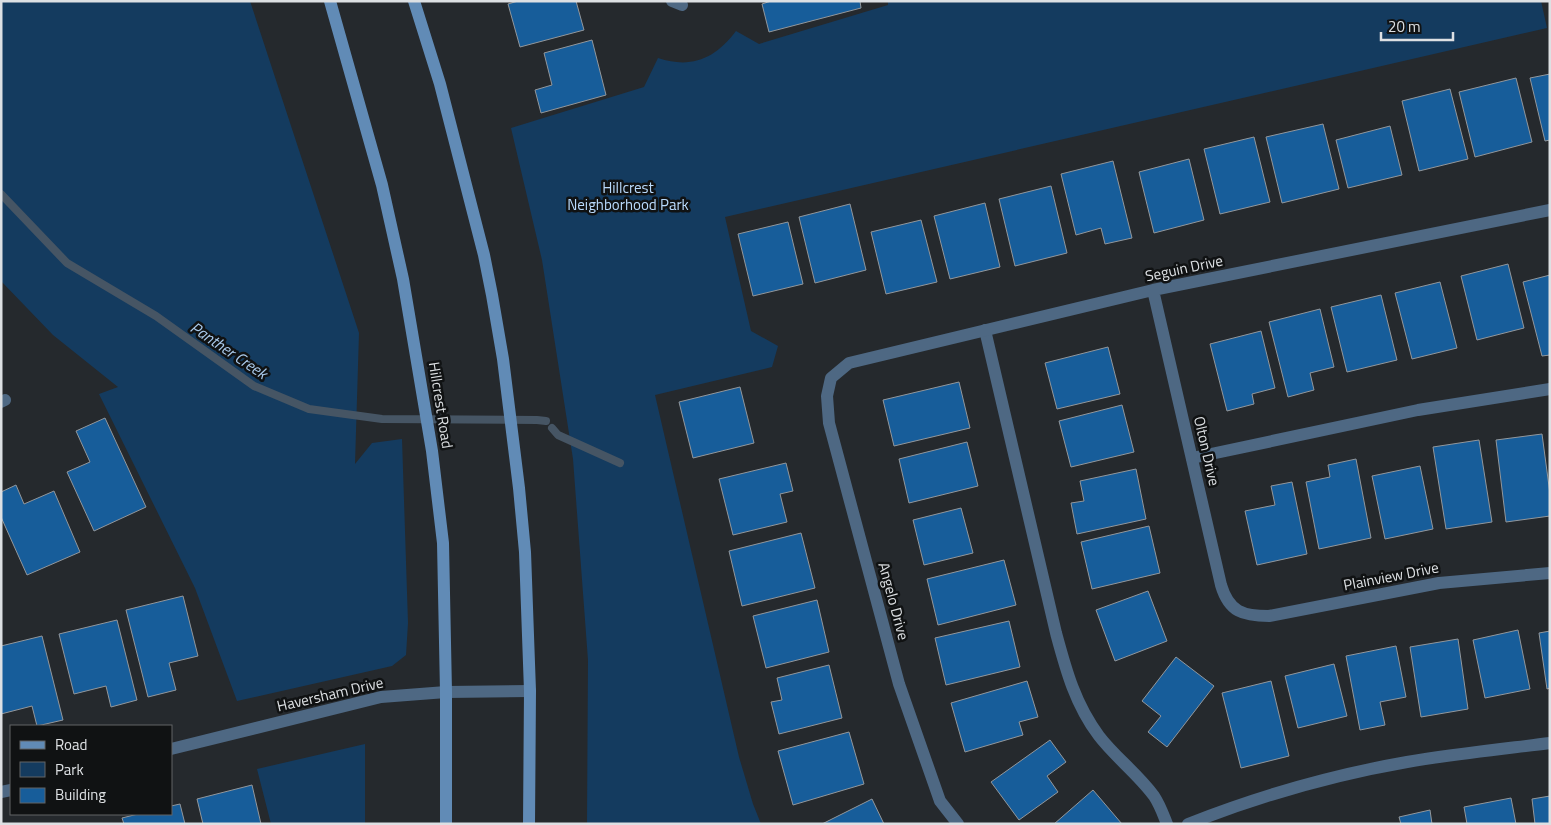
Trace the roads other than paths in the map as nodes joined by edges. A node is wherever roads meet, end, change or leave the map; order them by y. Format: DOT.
graph roads {
  1 [pos="330,1"];
  2 [pos="414,1"];
  3 [pos="1550,210"];
  4 [pos="1154,290"];
  5 [pos="985,330"];
  6 [pos="831,378"];
  7 [pos="1550,389"];
  8 [pos="1192,458"];
  9 [pos="1550,573"];
  10 [pos="1239,612"];
  11 [pos="530,691"];
  12 [pos="446,692"];
  13 [pos="1550,743"];
  14 [pos="172,749"];
  15 [pos="446,824"];
  16 [pos="529,824"];
  17 [pos="958,824"];
  18 [pos="1167,824"];
  19 [pos="1188,824"];
  1 -- 12 [label="main road, Hillcrest Road"];
  2 -- 11 [label="main road"];
  3 -- 4 [label="street, Seguin Drive"];
  4 -- 5 [label="street, Seguin Drive"];
  4 -- 8 [label="street, Olton Drive"];
  5 -- 6 [label="street, Seguin Drive"];
  5 -- 18 [label="street"];
  6 -- 17 [label="street, Angelo Drive"];
  7 -- 8 [label="street"];
  8 -- 10 [label="street, Olton Drive"];
  9 -- 10 [label="street, Plainview Drive"];
  11 -- 12 [label="street, Haversham Drive"];
  11 -- 16 [label="main road"];
  12 -- 14 [label="street, Haversham Drive"];
  12 -- 15 [label="main road, Hillcrest Road"];
  13 -- 19 [label="street"];
}
